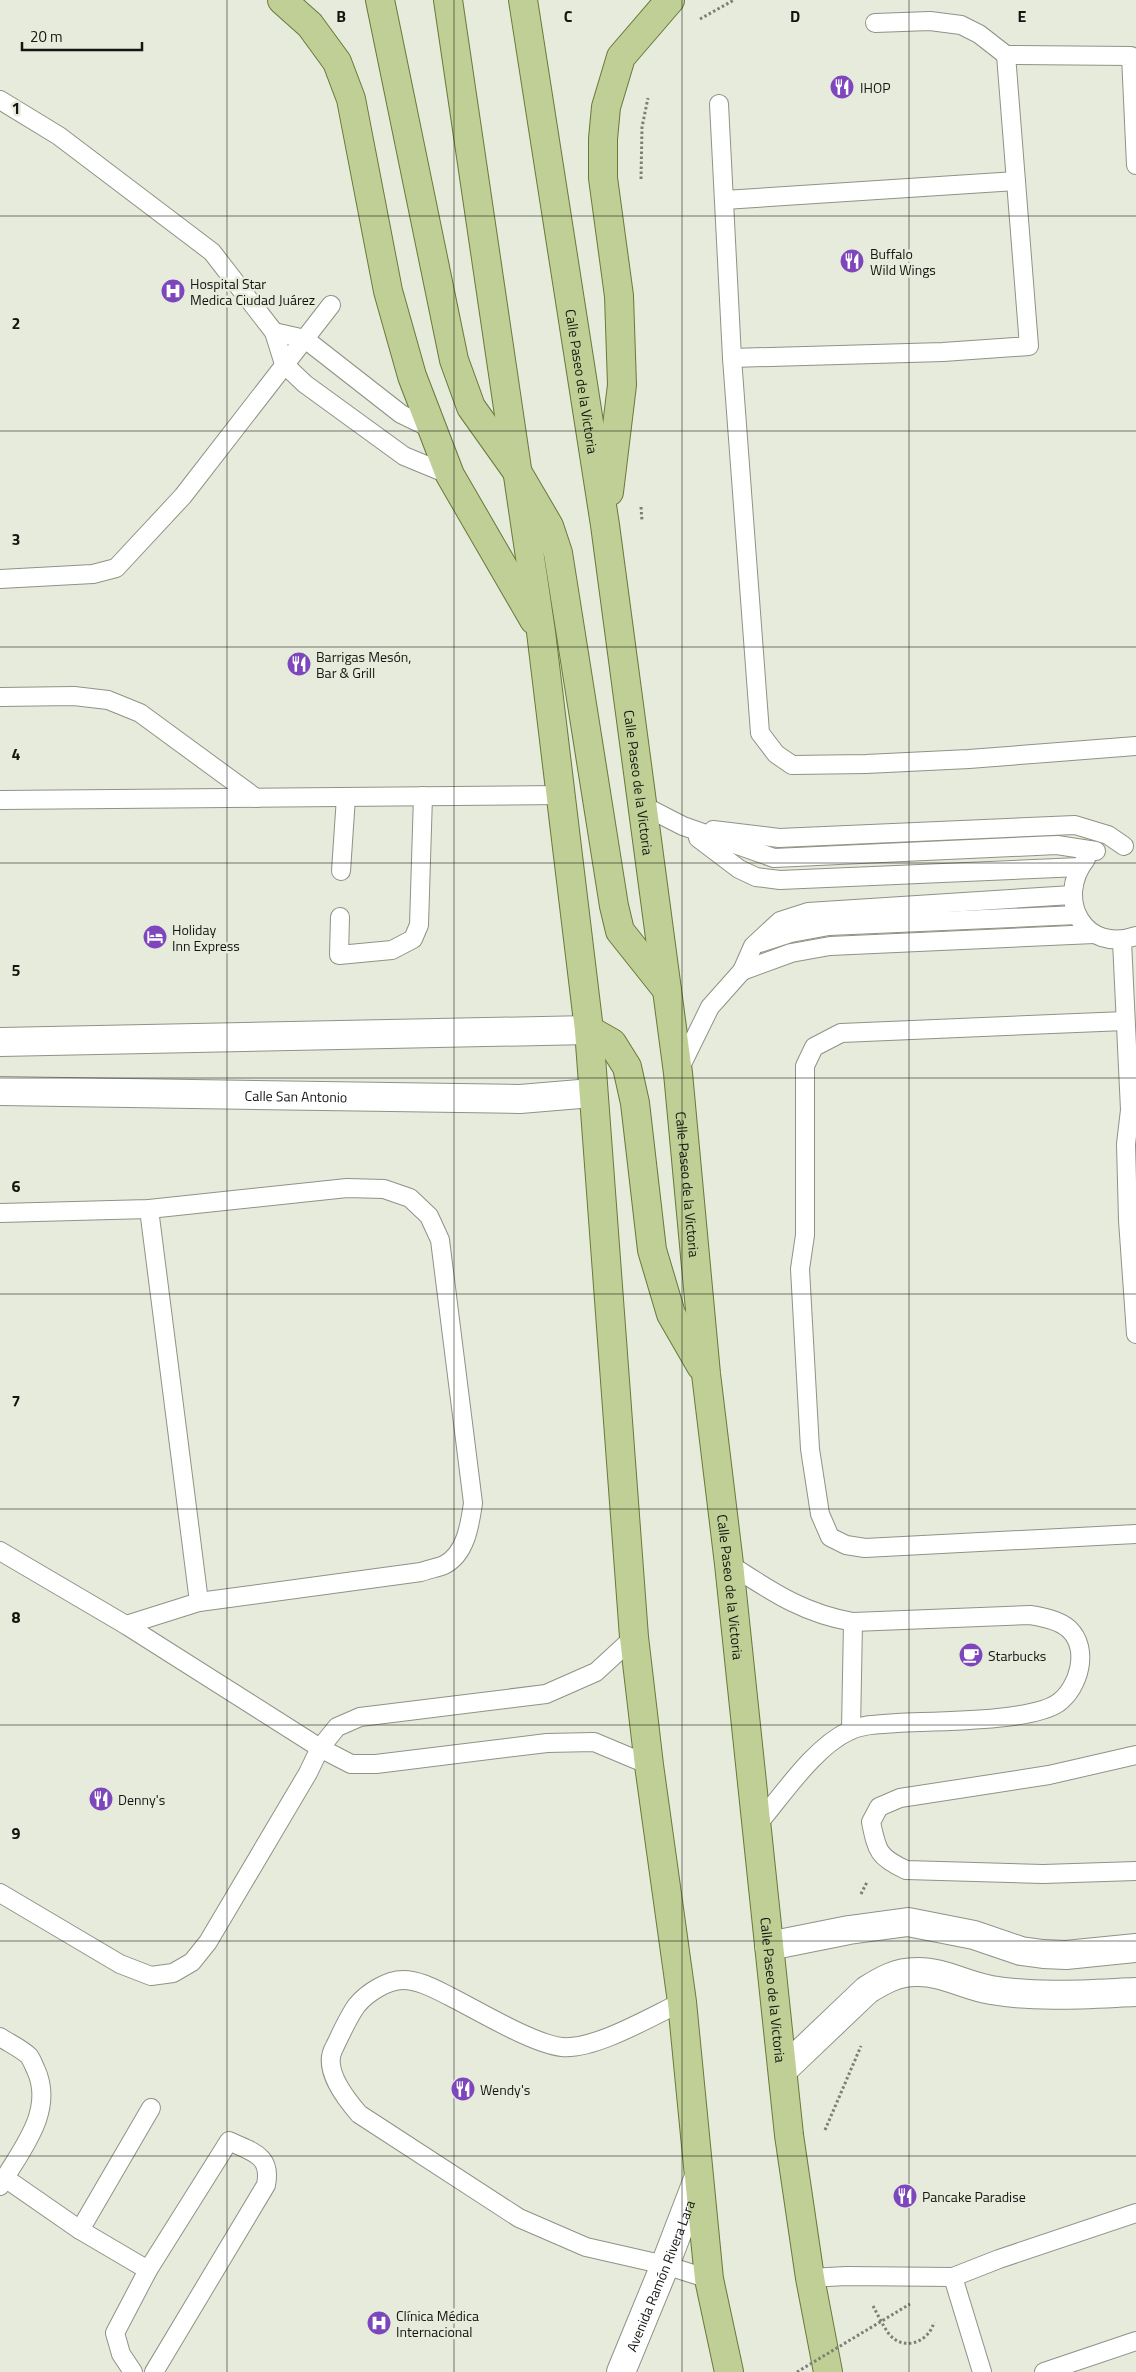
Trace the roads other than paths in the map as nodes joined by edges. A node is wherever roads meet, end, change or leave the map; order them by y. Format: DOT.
graph roads {
  1 [pos="282,0"];
  2 [pos="380,0"];
  3 [pos="448,0"];
  4 [pos="522,0"];
  5 [pos="670,0"];
  6 [pos="875,23"];
  7 [pos="1006,56"];
  8 [pos="1134,56"];
  9 [pos="0,100"];
  10 [pos="720,104"];
  11 [pos="1136,164"];
  12 [pos="1016,181"];
  13 [pos="724,200"];
  14 [pos="331,305"];
  15 [pos="274,332"];
  16 [pos="306,340"];
  17 [pos="732,358"];
  18 [pos="284,364"];
  19 [pos="432,429"];
  20 [pos="518,473"];
  21 [pos="450,475"];
  22 [pos="605,525"];
  23 [pos="0,579"];
  24 [pos="541,632"];
  25 [pos="0,697"];
  26 [pos="1136,746"];
  27 [pos="561,795"];
  28 [pos="423,796"];
  29 [pos="346,797"];
  30 [pos="256,798"];
  31 [pos="0,800"];
  32 [pos="642,806"];
  33 [pos="683,826"];
  34 [pos="1130,848"];
  35 [pos="1096,851"];
  36 [pos="1080,867"];
  37 [pos="341,872"];
  38 [pos="1072,895"];
  39 [pos="1077,915"];
  40 [pos="340,917"];
  41 [pos="1094,934"];
  42 [pos="1129,938"];
  43 [pos="753,946"];
  44 [pos="742,971"];
  45 [pos="667,990"];
  46 [pos="1125,1021"];
  47 [pos="589,1030"];
  48 [pos="0,1042"];
  49 [pos="678,1073"];
  50 [pos="0,1091"];
  51 [pos="592,1093"];
  52 [pos="149,1209"];
  53 [pos="0,1213"];
  54 [pos="1136,1334"];
  55 [pos="706,1374"];
  56 [pos="1136,1534"];
  57 [pos="0,1551"];
  58 [pos="729,1564"];
  59 [pos="199,1602"];
  60 [pos="853,1622"];
  61 [pos="126,1626"];
  62 [pos="634,1638"];
  63 [pos="851,1730"];
  64 [pos="320,1748"];
  65 [pos="1136,1755"];
  66 [pos="649,1766"];
  67 [pos="757,1825"];
  68 [pos="1136,1871"];
  69 [pos="0,1893"];
  70 [pos="769,1946"];
  71 [pos="1136,1948"];
  72 [pos="1136,1992"];
  73 [pos="682,2002"];
  74 [pos="0,2037"];
  75 [pos="783,2070"];
  76 [pos="151,2108"];
  77 [pos="698,2179"];
  78 [pos="2,2182"];
  79 [pos="1136,2213"];
  80 [pos="80,2230"];
  81 [pos="665,2265"];
  82 [pos="148,2270"];
  83 [pos="810,2278"];
  84 [pos="954,2278"];
  85 [pos="708,2279"];
  86 [pos="1136,2341"];
  87 [pos="133,2372"];
  88 [pos="154,2372"];
  89 [pos="621,2372"];
  90 [pos="730,2372"];
  91 [pos="828,2372"];
  92 [pos="982,2372"];
  93 [pos="1044,2372"];
  1 -- 19 [label="main road"];
  2 -- 20 [label="main road"];
  3 -- 20 [label="main road"];
  4 -- 22 [label="main road, Calle Paseo de la Victoria"];
  5 -- 22 [label="main road"];
  6 -- 7 [label="lane"];
  7 -- 8 [label="lane"];
  7 -- 12 [label="lane"];
  8 -- 11 [label="lane"];
  9 -- 15 [label="lane"];
  10 -- 13 [label="lane"];
  12 -- 13 [label="lane"];
  12 -- 17 [label="lane"];
  13 -- 17 [label="lane"];
  14 -- 16 [label="lane"];
  15 -- 16 [label="lane"];
  15 -- 18 [label="lane"];
  16 -- 18 [label="lane"];
  16 -- 19 [label="lane"];
  17 -- 26 [label="lane"];
  18 -- 21 [label="lane"];
  18 -- 23 [label="lane"];
  19 -- 21 [label="main road"];
  20 -- 24 [label="main road"];
  20 -- 45 [label="main road"];
  21 -- 24 [label="main road"];
  22 -- 32 [label="main road, Calle Paseo de la Victoria"];
  24 -- 27 [label="main road"];
  25 -- 30 [label="lane"];
  27 -- 28 [label="lane"];
  27 -- 47 [label="main road"];
  28 -- 29 [label="lane"];
  28 -- 40 [label="lane"];
  29 -- 30 [label="lane"];
  29 -- 37 [label="lane"];
  30 -- 31 [label="lane"];
  32 -- 33 [label="lane"];
  32 -- 45 [label="main road, Calle Paseo de la Victoria"];
  33 -- 34 [label="lane"];
  33 -- 35 [label="lane"];
  33 -- 36 [label="lane"];
  34 -- 35 [label="lane"];
  35 -- 36 [label="lane"];
  36 -- 38 [label="lane"];
  38 -- 39 [label="lane"];
  38 -- 43 [label="lane"];
  39 -- 41 [label="lane"];
  39 -- 43 [label="lane"];
  41 -- 42 [label="lane"];
  41 -- 44 [label="lane"];
  42 -- 46 [label="lane"];
  43 -- 44 [label="lane"];
  44 -- 49 [label="lane"];
  45 -- 49 [label="main road, Calle Paseo de la Victoria"];
  46 -- 54 [label="lane"];
  46 -- 56 [label="lane"];
  47 -- 48 [label="street"];
  47 -- 51 [label="main road"];
  47 -- 55 [label="main road"];
  49 -- 55 [label="main road, Calle Paseo de la Victoria"];
  50 -- 51 [label="street, Calle San Antonio"];
  51 -- 62 [label="main road"];
  52 -- 53 [label="lane"];
  52 -- 59 [label="lane"];
  52 -- 59 [label="lane"];
  55 -- 58 [label="main road, Calle Paseo de la Victoria"];
  57 -- 61 [label="lane"];
  58 -- 60 [label="lane"];
  58 -- 67 [label="main road, Calle Paseo de la Victoria"];
  59 -- 61 [label="lane"];
  60 -- 63 [label="lane"];
  60 -- 63 [label="lane"];
  61 -- 64 [label="lane"];
  62 -- 64 [label="lane"];
  62 -- 66 [label="main road"];
  63 -- 67 [label="lane"];
  64 -- 66 [label="lane"];
  64 -- 69 [label="lane"];
  65 -- 68 [label="lane"];
  66 -- 73 [label="main road"];
  67 -- 70 [label="main road, Calle Paseo de la Victoria"];
  70 -- 71 [label="street"];
  70 -- 75 [label="main road, Calle Paseo de la Victoria"];
  72 -- 75 [label="street"];
  73 -- 77 [label="main road"];
  73 -- 81 [label="lane"];
  74 -- 78 [label="lane"];
  75 -- 83 [label="main road, Calle Paseo de la Victoria"];
  76 -- 80 [label="lane"];
  77 -- 81 [label="street, Avenida Ramón Rivera Lara"];
  77 -- 85 [label="main road"];
  78 -- 80 [label="lane"];
  79 -- 84 [label="lane"];
  80 -- 82 [label="lane"];
  81 -- 85 [label="lane"];
  81 -- 89 [label="street, Avenida Ramón Rivera Lara"];
  82 -- 87 [label="lane"];
  82 -- 88 [label="lane"];
  83 -- 84 [label="lane"];
  83 -- 91 [label="main road, Calle Paseo de la Victoria"];
  84 -- 92 [label="lane"];
  85 -- 90 [label="main road"];
  86 -- 93 [label="lane"];
}
